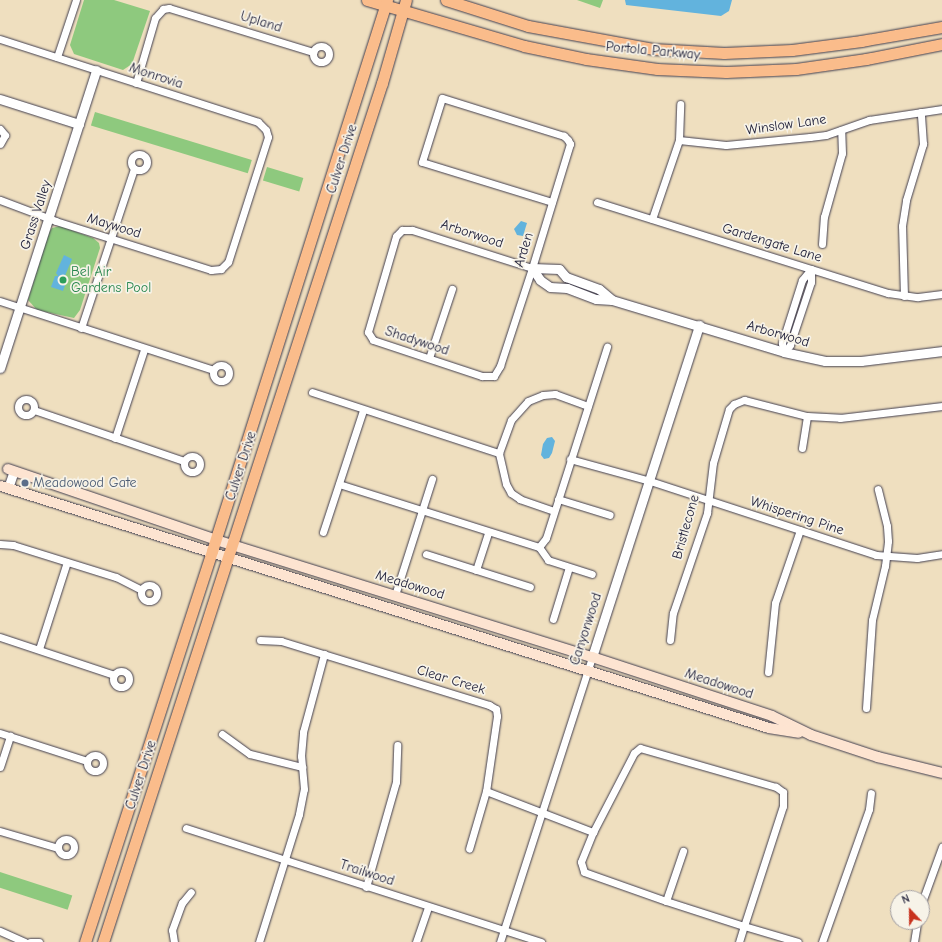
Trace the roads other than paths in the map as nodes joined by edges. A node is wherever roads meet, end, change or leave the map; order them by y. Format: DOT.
graph roads {
  1 [pos="76,0"];
  2 [pos="367,0"];
  3 [pos="406,0"];
  4 [pos="446,0"];
  5 [pos="386,3"];
  6 [pos="403,11"];
  7 [pos="942,26"];
  8 [pos="0,39"];
  9 [pos="942,44"];
  10 [pos="313,52"];
  11 [pos="57,57"];
  12 [pos="96,70"];
  13 [pos="136,83"];
  14 [pos="0,99"];
  15 [pos="680,104"];
  16 [pos="942,109"];
  17 [pos="921,112"];
  18 [pos="79,124"];
  19 [pos="0,129"];
  20 [pos="841,130"];
  21 [pos="679,140"];
  22 [pos="0,144"];
  23 [pos="134,169"];
  24 [pos="0,200"];
  25 [pos="552,202"];
  26 [pos="597,202"];
  27 [pos="49,219"];
  28 [pos="652,219"];
  29 [pos="402,230"];
  30 [pos="109,238"];
  31 [pos="822,244"];
  32 [pos="532,268"];
  33 [pos="221,269"];
  34 [pos="811,269"];
  35 [pos="452,289"];
  36 [pos="942,294"];
  37 [pos="904,296"];
  38 [pos="612,300"];
  39 [pos="0,301"];
  40 [pos="21,308"];
  41 [pos="699,325"];
  42 [pos="81,328"];
  43 [pos="607,347"];
  44 [pos="144,350"];
  45 [pos="942,351"];
  46 [pos="784,352"];
  47 [pos="429,358"];
  48 [pos="0,368"];
  49 [pos="213,370"];
  50 [pos="498,373"];
  51 [pos="312,392"];
  52 [pos="588,406"];
  53 [pos="942,406"];
  54 [pos="34,410"];
  55 [pos="363,410"];
  56 [pos="807,416"];
  57 [pos="116,438"];
  58 [pos="802,448"];
  59 [pos="499,454"];
  60 [pos="570,459"];
  61 [pos="184,461"];
  62 [pos="7,469"];
  63 [pos="432,479"];
  64 [pos="647,480"];
  65 [pos="339,484"];
  66 [pos="3,486"];
  67 [pos="878,489"];
  68 [pos="558,499"];
  69 [pos="709,501"];
  70 [pos="422,511"];
  71 [pos="554,511"];
  72 [pos="610,514"];
  73 [pos="800,530"];
  74 [pos="323,532"];
  75 [pos="488,532"];
  76 [pos="216,540"];
  77 [pos="0,544"];
  78 [pos="231,544"];
  79 [pos="539,547"];
  80 [pos="212,551"];
  81 [pos="426,554"];
  82 [pos="942,554"];
  83 [pos="227,557"];
  84 [pos="887,557"];
  85 [pos="67,562"];
  86 [pos="569,567"];
  87 [pos="476,570"];
  88 [pos="592,574"];
  89 [pos="530,587"];
  90 [pos="141,590"];
  91 [pos="395,595"];
  92 [pos="553,619"];
  93 [pos="0,637"];
  94 [pos="260,640"];
  95 [pos="670,640"];
  96 [pos="39,649"];
  97 [pos="324,654"];
  98 [pos="592,657"];
  99 [pos="587,670"];
  100 [pos="768,672"];
  101 [pos="114,675"];
  102 [pos="866,708"];
  103 [pos="0,733"];
  104 [pos="222,734"];
  105 [pos="811,735"];
  106 [pos="10,736"];
  107 [pos="397,745"];
  108 [pos="87,761"];
  109 [pos="0,767"];
  110 [pos="302,767"];
  111 [pos="942,773"];
  112 [pos="486,792"];
  113 [pos="871,793"];
  114 [pos="541,812"];
  115 [pos="186,828"];
  116 [pos="0,831"];
  117 [pos="592,832"];
  118 [pos="942,847"];
  119 [pos="58,848"];
  120 [pos="469,849"];
  121 [pos="683,851"];
  122 [pos="284,860"];
  123 [pos="366,887"];
  124 [pos="926,890"];
  125 [pos="190,892"];
  126 [pos="666,901"];
  127 [pos="428,907"];
  128 [pos="744,926"];
  129 [pos="503,930"];
  130 [pos="916,930"];
  131 [pos="0,931"];
  132 [pos="25,942"];
  133 [pos="30,942"];
  134 [pos="39,942"];
  135 [pos="85,942"];
  136 [pos="103,942"];
  137 [pos="174,942"];
  138 [pos="259,942"];
  139 [pos="416,942"];
  140 [pos="500,942"];
  141 [pos="541,942"];
  142 [pos="738,942"];
  143 [pos="798,942"];
  144 [pos="822,942"];
  145 [pos="914,942"];
  1 -- 11 [label="street"];
  2 -- 5 [label="main road, Portola Parkway"];
  3 -- 6 [label="main road, Culver Drive"];
  4 -- 7 [label="main road, Portola Parkway"];
  5 -- 6 [label="main road, Portola Parkway"];
  5 -- 76 [label="main road, Culver Drive"];
  6 -- 9 [label="main road, Portola Parkway"];
  6 -- 78 [label="main road, Culver Drive"];
  8 -- 11 [label="street, Monrovia"];
  10 -- 13 [label="street, Upland"];
  11 -- 12 [label="street, Monrovia"];
  12 -- 13 [label="street, Monrovia"];
  12 -- 18 [label="street, Grass Valley"];
  13 -- 33 [label="street, Monrovia"];
  14 -- 18 [label="street"];
  15 -- 21 [label="street"];
  16 -- 17 [label="street, Winslow Lane"];
  17 -- 20 [label="street, Winslow Lane"];
  17 -- 37 [label="street"];
  18 -- 27 [label="street, Grass Valley"];
  19 -- 22 [label="street"];
  20 -- 21 [label="street, Winslow Lane"];
  20 -- 31 [label="street"];
  21 -- 28 [label="street"];
  23 -- 30 [label="street"];
  24 -- 27 [label="street, Maywood"];
  25 -- 25 [label="street, Arden"];
  25 -- 32 [label="street, Arden"];
  26 -- 28 [label="street, Gardengate Lane"];
  27 -- 30 [label="street, Maywood"];
  27 -- 40 [label="street, Grass Valley"];
  28 -- 34 [label="street, Gardengate Lane"];
  29 -- 32 [label="street, Arborwood"];
  29 -- 47 [label="street, Shadywood"];
  30 -- 33 [label="street, Maywood"];
  30 -- 42 [label="street"];
  32 -- 38 [label="street, Arborwood"];
  32 -- 38 [label="street, Arborwood"];
  32 -- 50 [label="street, Arden"];
  34 -- 37 [label="street, Gardengate Lane"];
  34 -- 46 [label="street"];
  35 -- 47 [label="street"];
  36 -- 37 [label="street, Gardengate Lane"];
  38 -- 41 [label="street, Arborwood"];
  39 -- 40 [label="street"];
  40 -- 42 [label="street"];
  40 -- 48 [label="street, Grass Valley"];
  41 -- 46 [label="street, Arborwood"];
  41 -- 64 [label="street, Canyonwood"];
  42 -- 44 [label="street"];
  43 -- 52 [label="street"];
  44 -- 49 [label="street"];
  44 -- 57 [label="street"];
  45 -- 46 [label="street, Arborwood"];
  47 -- 50 [label="street, Shadywood"];
  51 -- 55 [label="street"];
  52 -- 59 [label="street"];
  52 -- 60 [label="street"];
  53 -- 56 [label="street"];
  54 -- 57 [label="street"];
  55 -- 59 [label="street"];
  55 -- 65 [label="street"];
  56 -- 58 [label="street"];
  56 -- 69 [label="street, Bristlecone"];
  57 -- 61 [label="street"];
  59 -- 71 [label="street"];
  60 -- 64 [label="street, Whispering Pine"];
  60 -- 68 [label="street"];
  62 -- 66 [label="street"];
  62 -- 76 [label="main road, Meadowood"];
  63 -- 70 [label="street"];
  64 -- 69 [label="street, Whispering Pine"];
  64 -- 98 [label="street, Canyonwood"];
  65 -- 70 [label="street"];
  65 -- 74 [label="street"];
  66 -- 80 [label="main road, Meadowood"];
  67 -- 84 [label="street"];
  68 -- 71 [label="street"];
  68 -- 72 [label="street"];
  69 -- 73 [label="street, Whispering Pine"];
  69 -- 95 [label="street, Bristlecone"];
  70 -- 75 [label="street"];
  70 -- 91 [label="street"];
  71 -- 79 [label="street"];
  73 -- 84 [label="street, Whispering Pine"];
  73 -- 100 [label="street"];
  75 -- 79 [label="street"];
  75 -- 87 [label="street"];
  76 -- 78 [label="main road, Meadowood"];
  76 -- 80 [label="main road, Culver Drive"];
  77 -- 85 [label="street"];
  78 -- 83 [label="main road, Culver Drive"];
  78 -- 91 [label="main road, Meadowood"];
  79 -- 86 [label="street"];
  80 -- 83 [label="main road, Meadowood"];
  80 -- 135 [label="main road, Culver Drive"];
  81 -- 87 [label="street"];
  82 -- 84 [label="street, Whispering Pine"];
  83 -- 99 [label="main road, Meadowood"];
  83 -- 136 [label="main road, Culver Drive"];
  84 -- 102 [label="street"];
  85 -- 90 [label="street"];
  85 -- 96 [label="street"];
  86 -- 88 [label="street"];
  86 -- 92 [label="street"];
  87 -- 89 [label="street"];
  91 -- 98 [label="main road, Meadowood"];
  93 -- 96 [label="street"];
  94 -- 97 [label="street, Clear Creek"];
  96 -- 101 [label="street"];
  97 -- 110 [label="street"];
  97 -- 112 [label="street, Clear Creek"];
  98 -- 99 [label="street, Canyonwood"];
  98 -- 105 [label="main road, Meadowood"];
  99 -- 105 [label="main road, Meadowood"];
  99 -- 114 [label="street, Canyonwood"];
  103 -- 106 [label="street"];
  104 -- 110 [label="street"];
  105 -- 111 [label="main road, Meadowood"];
  106 -- 108 [label="street"];
  106 -- 109 [label="street"];
  107 -- 123 [label="street"];
  110 -- 122 [label="street"];
  112 -- 114 [label="street"];
  112 -- 120 [label="street, Clear Creek"];
  113 -- 144 [label="street"];
  114 -- 117 [label="street"];
  114 -- 129 [label="street, Canyonwood"];
  115 -- 122 [label="street, Trailwood"];
  116 -- 119 [label="street"];
  117 -- 126 [label="street"];
  117 -- 128 [label="street"];
  118 -- 124 [label="street"];
  121 -- 126 [label="street"];
  122 -- 123 [label="street, Trailwood"];
  122 -- 138 [label="street"];
  123 -- 127 [label="street, Trailwood"];
  125 -- 137 [label="street"];
  126 -- 128 [label="street"];
  127 -- 129 [label="street, Trailwood"];
  127 -- 139 [label="street"];
  128 -- 142 [label="street"];
  128 -- 143 [label="street"];
  129 -- 140 [label="street, Canyonwood"];
  129 -- 141 [label="street, Trailwood"];
  130 -- 145 [label="street"];
  131 -- 132 [label="street"];
  133 -- 134 [label="street"];
}
